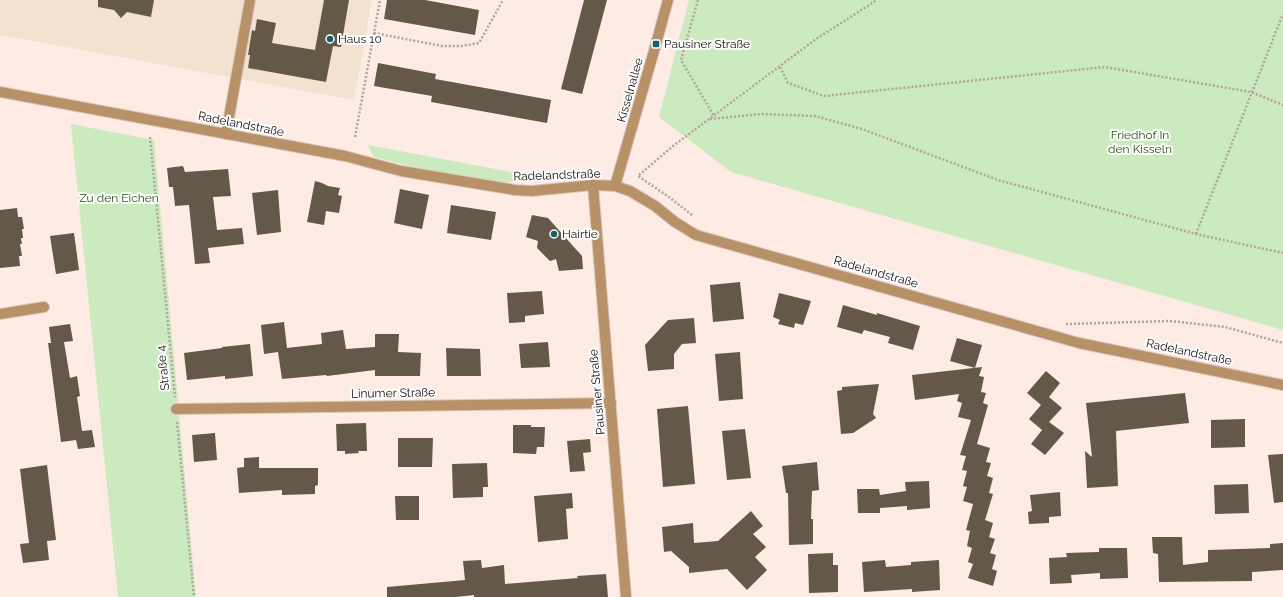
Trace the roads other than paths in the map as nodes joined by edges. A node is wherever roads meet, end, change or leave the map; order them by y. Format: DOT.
graph roads {
  1 [pos="250,0"];
  2 [pos="668,0"];
  3 [pos="0,92"];
  4 [pos="226,134"];
  5 [pos="593,185"];
  6 [pos="615,186"];
  7 [pos="44,307"];
  8 [pos="0,314"];
  9 [pos="1283,385"];
  10 [pos="611,403"];
  11 [pos="176,410"];
  12 [pos="626,597"];
  1 -- 4 [label="street"];
  2 -- 6 [label="street, Kisselnallee"];
  3 -- 4 [label="street, Radelandstraße"];
  4 -- 5 [label="street, Radelandstraße"];
  5 -- 6 [label="street, Radelandstraße"];
  5 -- 10 [label="street, Pausiner Straße"];
  6 -- 9 [label="street, Radelandstraße"];
  7 -- 8 [label="street"];
  10 -- 11 [label="street, Linumer Straße"];
  10 -- 12 [label="street, Pausiner Straße"];
}
